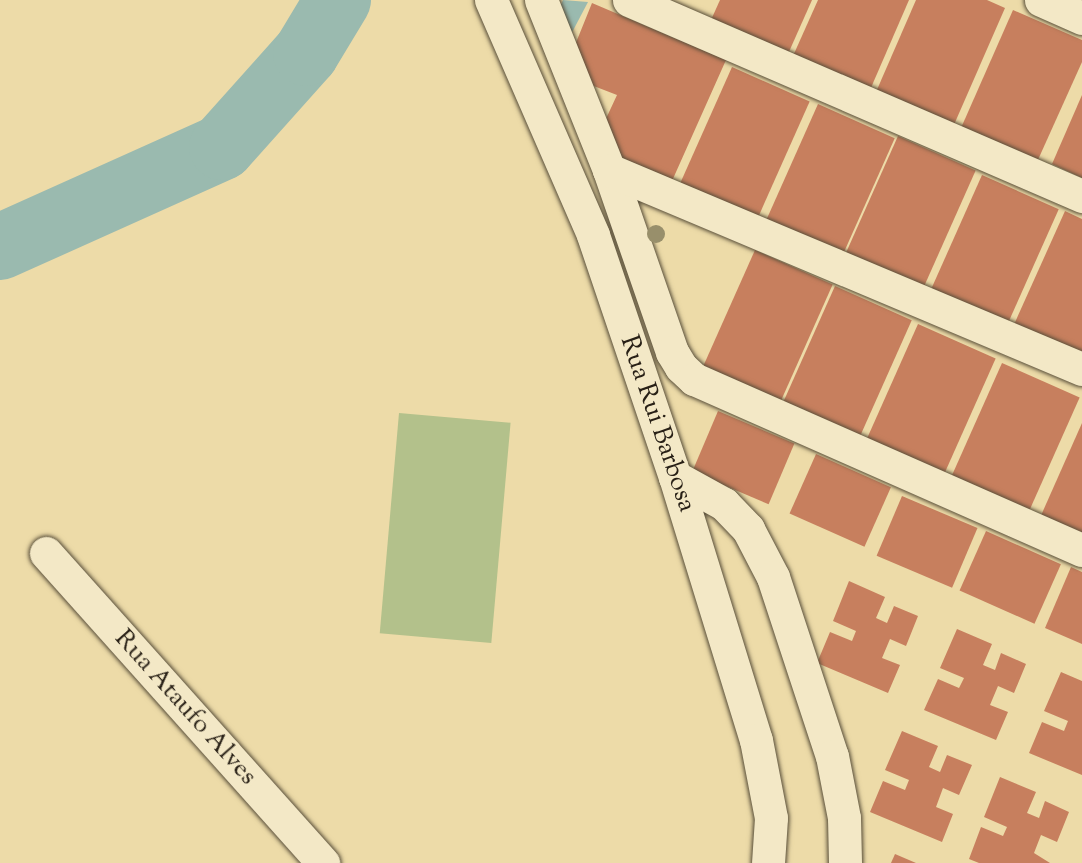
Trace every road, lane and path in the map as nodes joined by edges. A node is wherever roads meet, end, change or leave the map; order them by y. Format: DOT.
graph roads {
  1 [pos="490,0"];
  2 [pos="541,0"];
  3 [pos="629,0"];
  4 [pos="1041,0"];
  5 [pos="1082,18"];
  6 [pos="609,170"];
  7 [pos="1082,196"];
  8 [pos="1082,369"];
  9 [pos="675,477"];
  10 [pos="1082,550"];
  11 [pos="46,553"];
  12 [pos="323,863"];
  13 [pos="768,863"];
  14 [pos="845,863"];
  1 -- 9 [label="street, Rua Rui Barbosa"];
  2 -- 6 [label="street"];
  3 -- 7 [label="street"];
  4 -- 5 [label="street"];
  6 -- 8 [label="street"];
  6 -- 10 [label="street"];
  9 -- 13 [label="street, Rua Rui Barbosa"];
  9 -- 14 [label="street"];
  11 -- 12 [label="street, Rua Ataufo Alves"];
}
